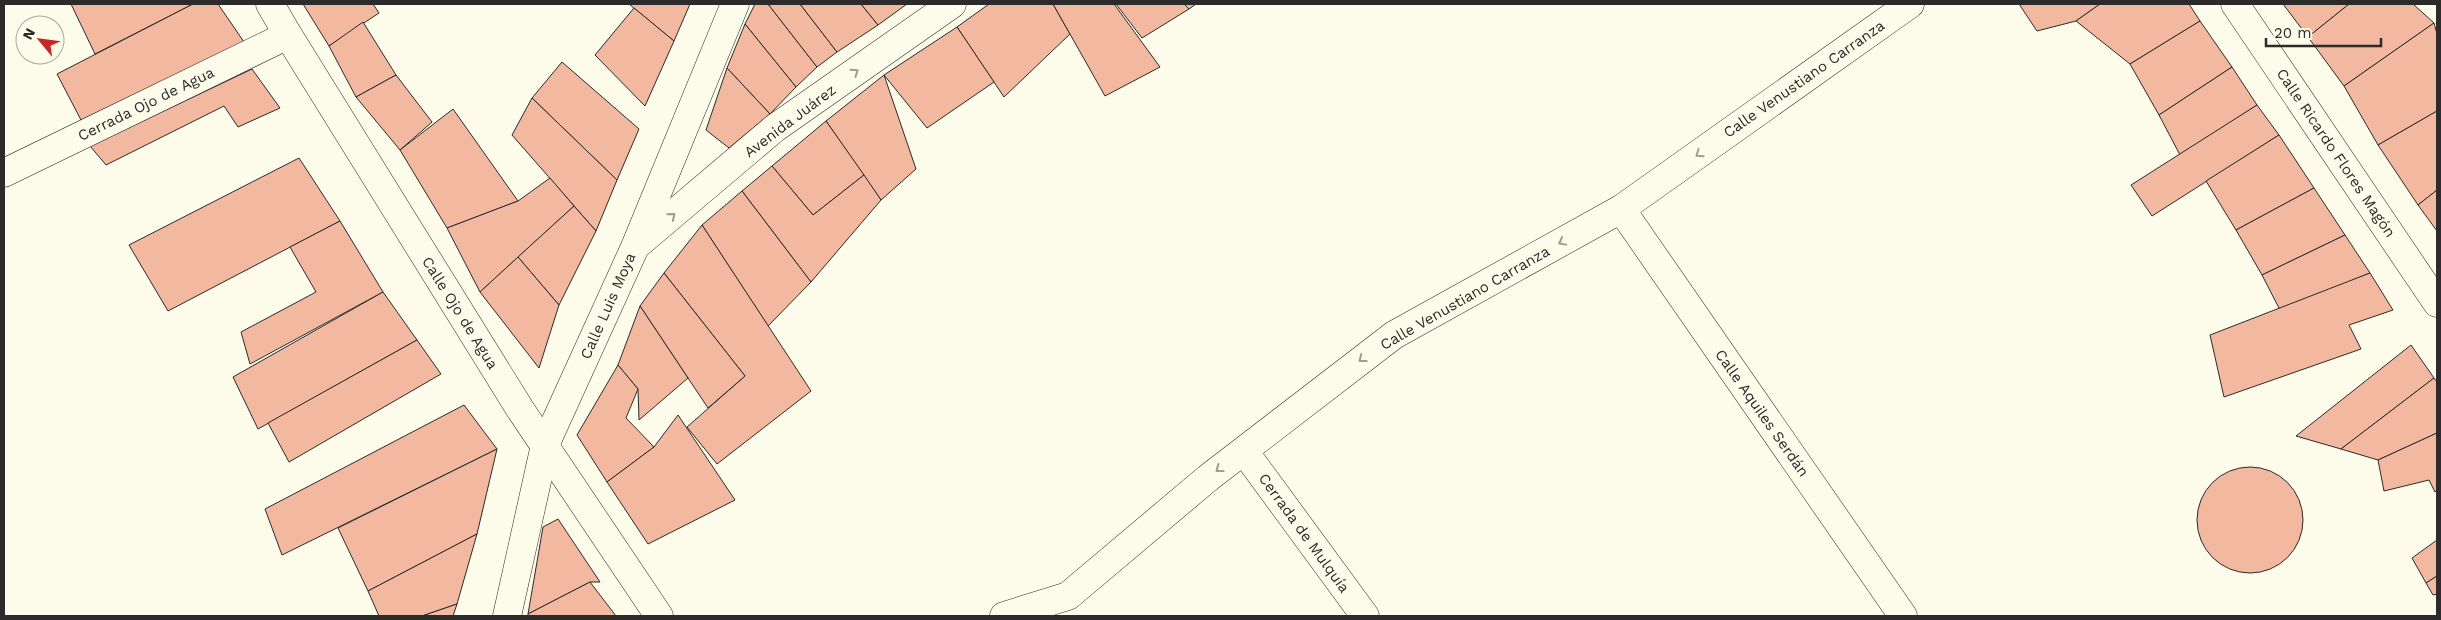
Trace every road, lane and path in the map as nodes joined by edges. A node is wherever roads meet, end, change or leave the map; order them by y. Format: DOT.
graph roads {
  1 [pos="270,4"];
  2 [pos="735,4"];
  3 [pos="952,4"];
  4 [pos="1910,4"];
  5 [pos="2235,4"];
  6 [pos="288,35"];
  7 [pos="4,173"];
  8 [pos="1620,209"];
  9 [pos="634,247"];
  10 [pos="2437,303"];
  11 [pos="545,445"];
  12 [pos="1244,450"];
  13 [pos="507,616"];
  14 [pos="659,616"];
  15 [pos="1004,616"];
  16 [pos="1364,616"];
  17 [pos="1903,616"];
  1 -- 6 [label="street, Calle Ojo de Agua"];
  2 -- 9 [label="street, Calle Luis Moya"];
  9 -- 3 [label="street, Avenida Juárez, one-way"];
  4 -- 8 [label="street, Calle Venustiano Carranza, one-way"];
  5 -- 10 [label="street, Calle Ricardo Flores Magón"];
  6 -- 7 [label="street, Cerrada Ojo de Agua"];
  6 -- 11 [label="street, Calle Ojo de Agua"];
  8 -- 12 [label="street, Calle Venustiano Carranza, one-way"];
  8 -- 17 [label="street, Calle Aquiles Serdán"];
  9 -- 11 [label="street, Calle Luis Moya"];
  11 -- 13 [label="street, Calle Luis Moya"];
  11 -- 14 [label="street, Calle Ojo de Agua"];
  12 -- 15 [label="street, Calle Venustiano Carranza, one-way"];
  12 -- 16 [label="street, Cerrada de Mulquía"];
}
